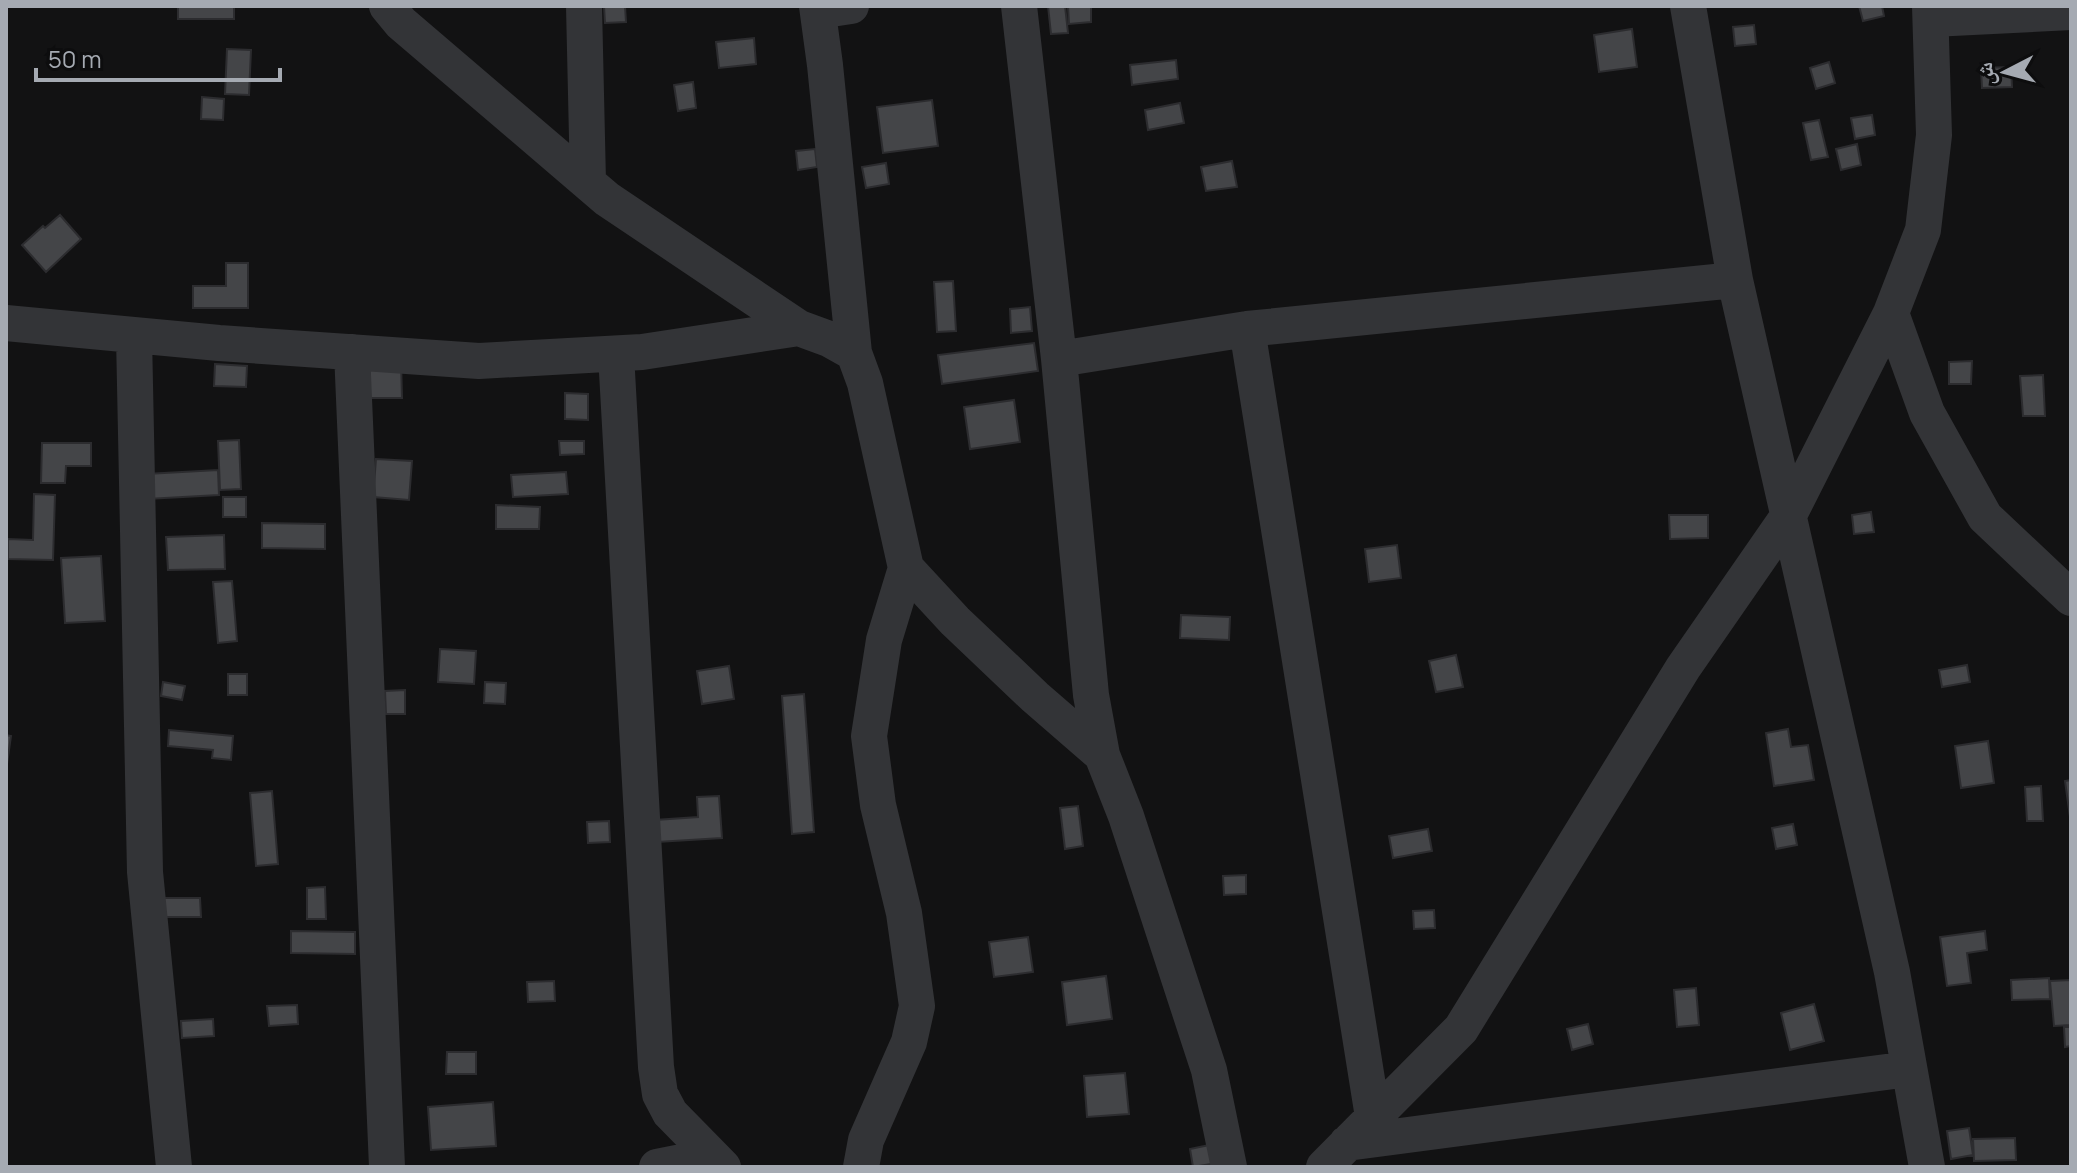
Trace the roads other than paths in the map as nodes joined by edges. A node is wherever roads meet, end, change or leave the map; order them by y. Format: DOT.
graph roads {
  1 [pos="387,6"];
  2 [pos="584,6"];
  3 [pos="1019,6"];
  4 [pos="1688,6"];
  5 [pos="828,8"];
  6 [pos="2071,12"];
  7 [pos="1931,13"];
  8 [pos="588,182"];
  9 [pos="1735,280"];
  10 [pos="1891,313"];
  11 [pos="6,323"];
  12 [pos="799,328"];
  13 [pos="1247,329"];
  14 [pos="134,336"];
  15 [pos="352,352"];
  16 [pos="854,353"];
  17 [pos="616,354"];
  18 [pos="1059,359"];
  19 [pos="1789,515"];
  20 [pos="906,568"];
  21 [pos="2071,598"];
  22 [pos="1102,755"];
  23 [pos="1909,1069"];
  24 [pos="1373,1117"];
  25 [pos="1336,1155"];
  26 [pos="718,1162"];
  27 [pos="174,1167"];
  28 [pos="387,1167"];
  29 [pos="657,1167"];
  30 [pos="861,1167"];
  31 [pos="1229,1167"];
  32 [pos="1927,1167"];
  1 -- 8 [label="street"];
  2 -- 8 [label="street"];
  3 -- 18 [label="street"];
  4 -- 9 [label="street"];
  5 -- 16 [label="street"];
  6 -- 7 [label="street"];
  7 -- 10 [label="street"];
  8 -- 12 [label="street"];
  9 -- 13 [label="street"];
  9 -- 19 [label="street"];
  10 -- 19 [label="street"];
  10 -- 21 [label="street"];
  11 -- 14 [label="street"];
  12 -- 16 [label="street"];
  12 -- 17 [label="street"];
  13 -- 18 [label="street"];
  13 -- 24 [label="street"];
  14 -- 15 [label="street"];
  14 -- 27 [label="street"];
  15 -- 17 [label="street"];
  15 -- 28 [label="street"];
  16 -- 20 [label="street"];
  17 -- 26 [label="street"];
  18 -- 22 [label="street"];
  19 -- 23 [label="street"];
  19 -- 24 [label="street"];
  20 -- 22 [label="street"];
  20 -- 30 [label="street"];
  22 -- 31 [label="street"];
  23 -- 25 [label="street"];
  23 -- 32 [label="street"];
  24 -- 25 [label="street"];
  26 -- 29 [label="street"];
}
